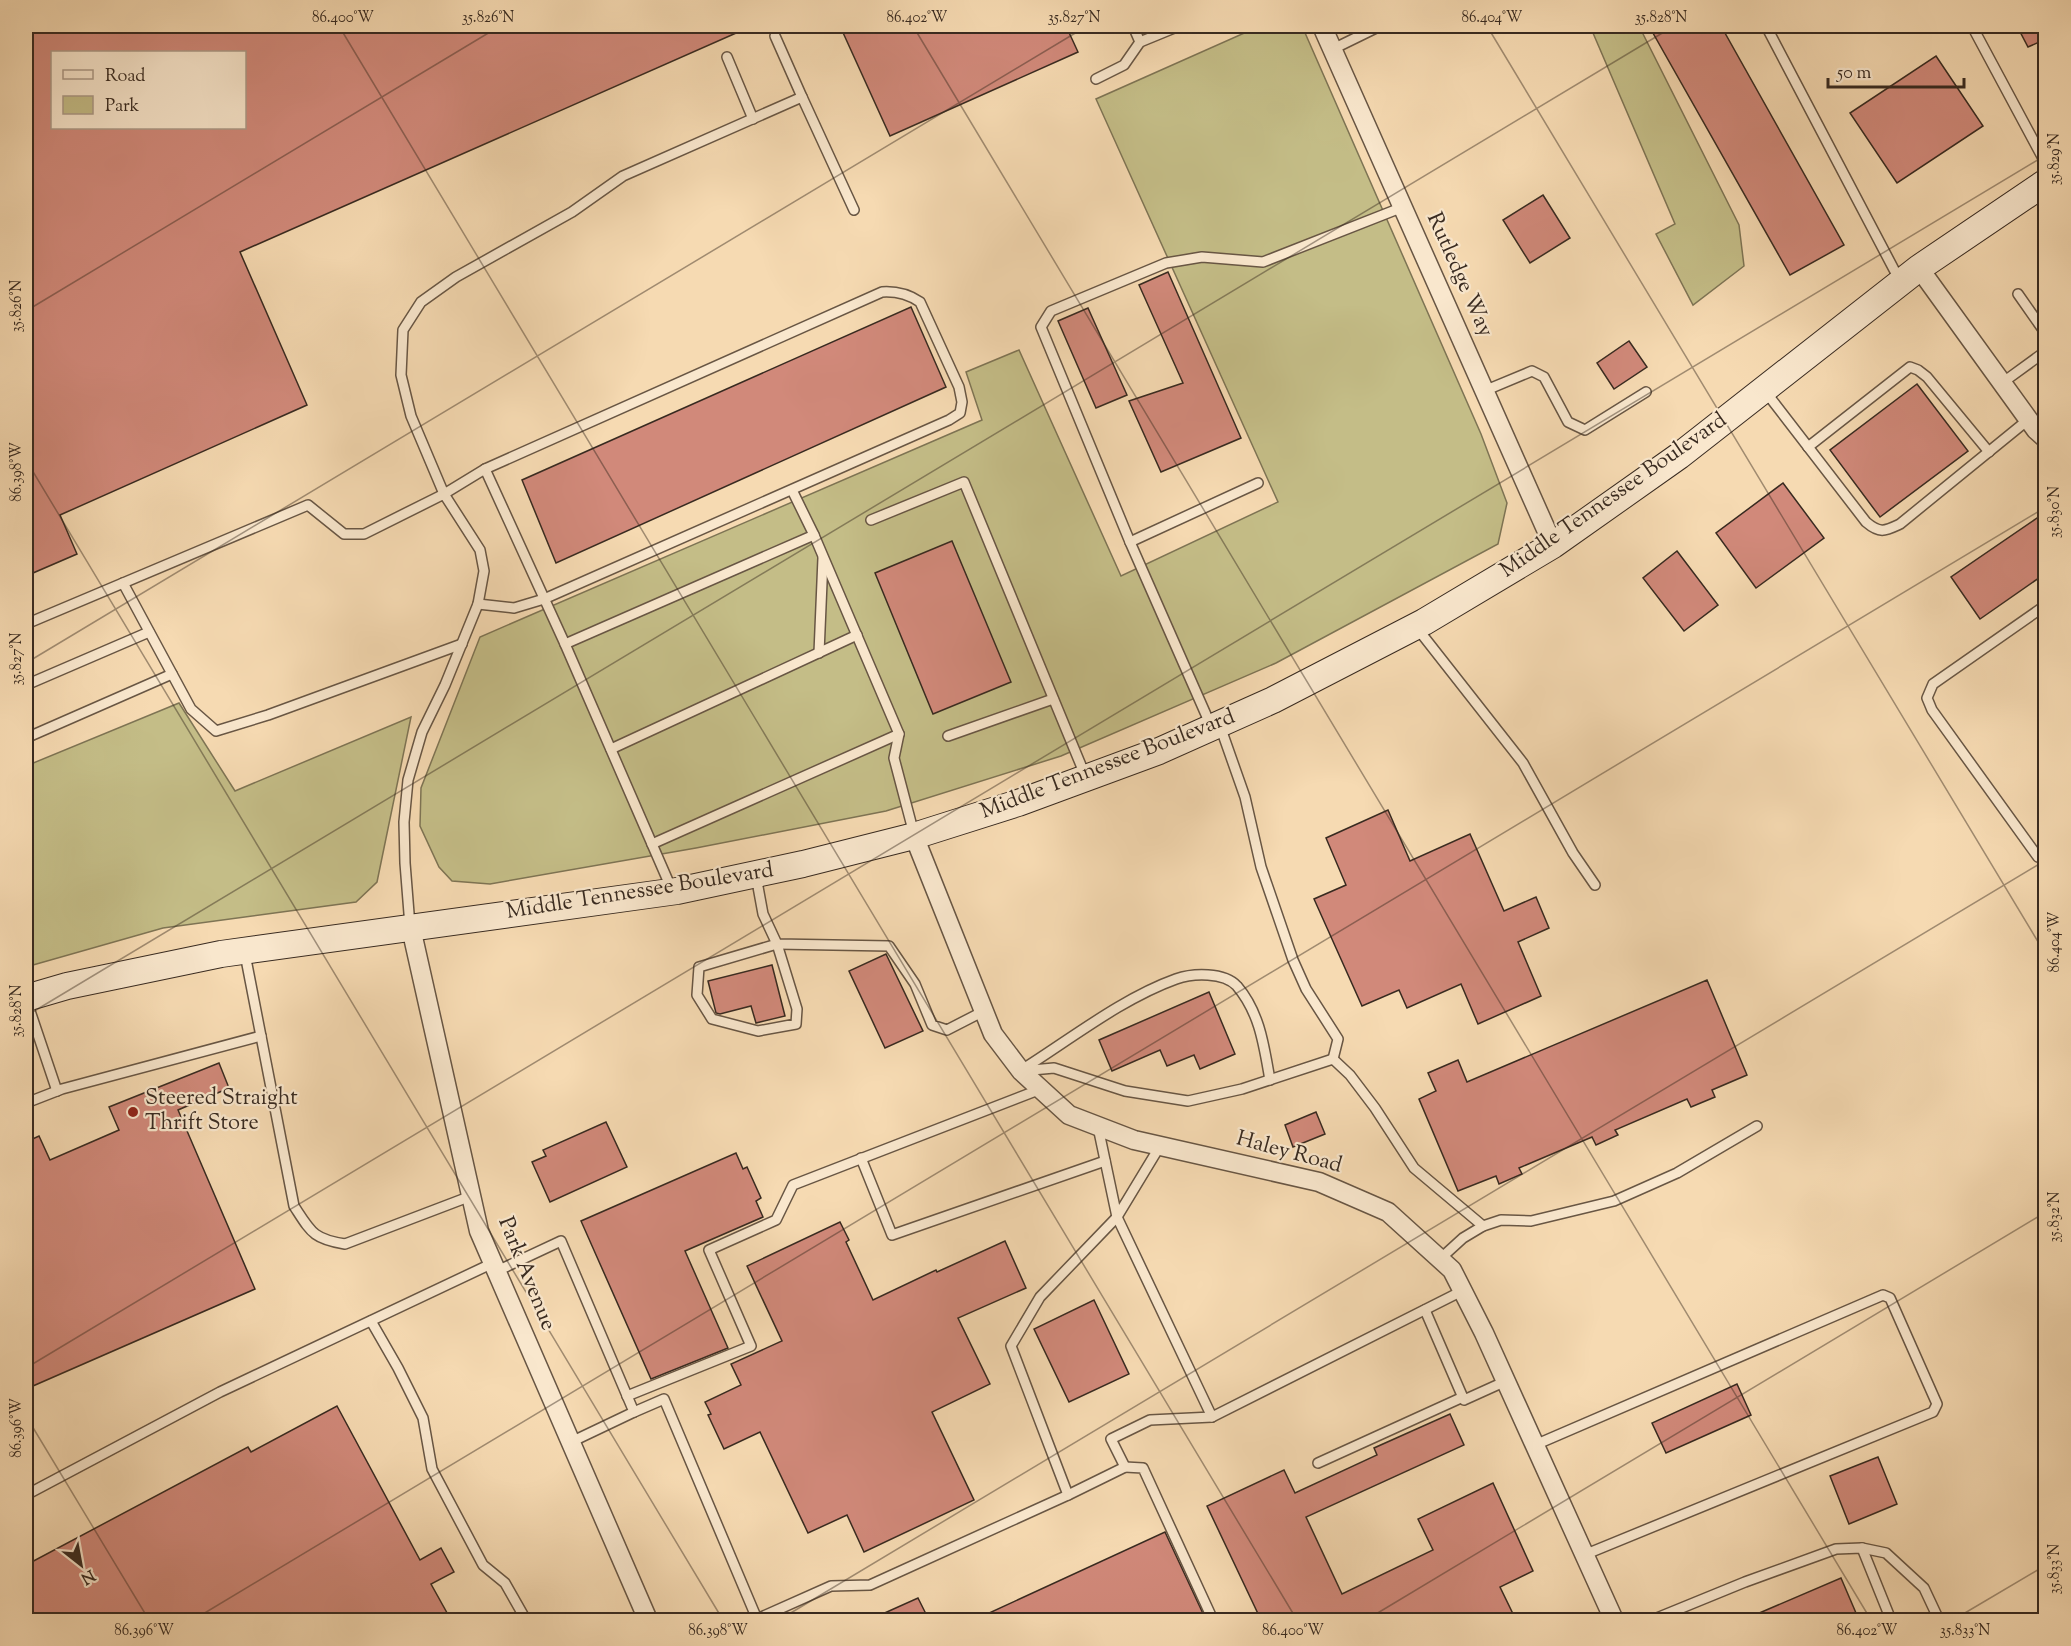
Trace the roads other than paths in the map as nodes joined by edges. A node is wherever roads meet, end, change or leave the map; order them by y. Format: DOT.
graph roads {
  1 [pos="1133,26"];
  2 [pos="1179,26"];
  3 [pos="1322,26"];
  4 [pos="1380,26"];
  5 [pos="1766,26"];
  6 [pos="1972,26"];
  7 [pos="775,36"];
  8 [pos="1140,42"];
  9 [pos="1333,48"];
  10 [pos="727,57"];
  11 [pos="1096,79"];
  12 [pos="802,97"];
  13 [pos="753,118"];
  14 [pos="2046,164"];
  15 [pos="2046,182"];
  16 [pos="1403,207"];
  17 [pos="854,210"];
  18 [pos="1910,276"];
  19 [pos="2018,294"];
  20 [pos="2046,334"];
  21 [pos="2046,351"];
  22 [pos="2002,383"];
  23 [pos="1764,390"];
  24 [pos="1484,391"];
  25 [pos="1646,392"];
  26 [pos="2029,419"];
  27 [pos="2046,439"];
  28 [pos="1808,447"];
  29 [pos="1989,452"];
  30 [pos="485,469"];
  31 [pos="1258,483"];
  32 [pos="792,490"];
  33 [pos="444,494"];
  34 [pos="871,520"];
  35 [pos="814,535"];
  36 [pos="1130,542"];
  37 [pos="1553,545"];
  38 [pos="823,555"];
  39 [pos="123,583"];
  40 [pos="544,599"];
  41 [pos="478,604"];
  42 [pos="2046,605"];
  43 [pos="26,624"];
  44 [pos="1416,626"];
  45 [pos="149,632"];
  46 [pos="857,635"];
  47 [pos="462,644"];
  48 [pos="565,644"];
  49 [pos="819,653"];
  50 [pos="172,674"];
  51 [pos="26,685"];
  52 [pos="1053,699"];
  53 [pos="1215,725"];
  54 [pos="899,734"];
  55 [pos="948,736"];
  56 [pos="26,738"];
  57 [pos="610,749"];
  58 [pos="1086,778"];
  59 [pos="914,836"];
  60 [pos="652,844"];
  61 [pos="2038,857"];
  62 [pos="755,874"];
  63 [pos="1595,885"];
  64 [pos="673,891"];
  65 [pos="411,928"];
  66 [pos="777,944"];
  67 [pos="245,951"];
  68 [pos="26,998"];
  69 [pos="984,1011"];
  70 [pos="261,1036"];
  71 [pos="1334,1059"];
  72 [pos="1022,1071"];
  73 [pos="1270,1080"];
  74 [pos="1041,1089"];
  75 [pos="57,1091"];
  76 [pos="26,1103"];
  77 [pos="1757,1126"];
  78 [pos="1098,1127"];
  79 [pos="1160,1146"];
  80 [pos="861,1158"];
  81 [pos="1105,1161"];
  82 [pos="471,1196"];
  83 [pos="1117,1217"];
  84 [pos="1483,1226"];
  85 [pos="1440,1259"];
  86 [pos="495,1267"];
  87 [pos="1462,1291"];
  88 [pos="1425,1310"];
  89 [pos="371,1321"];
  90 [pos="1506,1381"];
  91 [pos="627,1396"];
  92 [pos="1463,1397"];
  93 [pos="634,1412"];
  94 [pos="1212,1417"];
  95 [pos="571,1442"];
  96 [pos="1535,1445"];
  97 [pos="1318,1463"];
  98 [pos="1125,1467"];
  99 [pos="26,1495"];
  100 [pos="1068,1495"];
  101 [pos="1862,1548"];
  102 [pos="1584,1555"];
  103 [pos="526,1620"];
  104 [pos="648,1620"];
  105 [pos="755,1620"];
  106 [pos="1213,1620"];
  107 [pos="1614,1620"];
  108 [pos="1656,1620"];
  109 [pos="1891,1620"];
  110 [pos="1940,1620"];
  1 -- 8 [label="lane"];
  2 -- 8 [label="lane"];
  3 -- 9 [label="street, Rutledge Way"];
  4 -- 9 [label="lane"];
  5 -- 18 [label="lane"];
  6 -- 14 [label="lane"];
  7 -- 12 [label="lane"];
  8 -- 11 [label="lane"];
  9 -- 16 [label="street, Rutledge Way"];
  10 -- 13 [label="lane"];
  12 -- 13 [label="lane"];
  12 -- 17 [label="lane"];
  13 -- 33 [label="lane"];
  15 -- 18 [label="main road, Middle Tennessee Boulevard"];
  16 -- 24 [label="street, Rutledge Way"];
  16 -- 36 [label="lane"];
  18 -- 22 [label="street"];
  18 -- 23 [label="main road, Middle Tennessee Boulevard"];
  19 -- 20 [label="lane"];
  21 -- 22 [label="lane"];
  22 -- 26 [label="street"];
  23 -- 28 [label="lane"];
  23 -- 37 [label="main road, Middle Tennessee Boulevard"];
  24 -- 25 [label="lane"];
  24 -- 37 [label="street, Rutledge Way"];
  26 -- 27 [label="street"];
  26 -- 29 [label="lane"];
  28 -- 29 [label="lane"];
  28 -- 29 [label="lane"];
  30 -- 32 [label="lane"];
  30 -- 33 [label="lane"];
  30 -- 40 [label="lane"];
  31 -- 36 [label="lane"];
  32 -- 35 [label="lane"];
  32 -- 40 [label="lane"];
  33 -- 39 [label="lane"];
  33 -- 41 [label="lane"];
  34 -- 52 [label="lane"];
  35 -- 38 [label="lane"];
  35 -- 48 [label="lane"];
  36 -- 53 [label="lane"];
  37 -- 44 [label="main road, Middle Tennessee Boulevard"];
  38 -- 46 [label="lane"];
  38 -- 49 [label="lane"];
  39 -- 43 [label="lane"];
  39 -- 45 [label="lane"];
  40 -- 41 [label="lane"];
  40 -- 48 [label="lane"];
  41 -- 47 [label="lane"];
  42 -- 61 [label="lane"];
  44 -- 53 [label="main road, Middle Tennessee Boulevard"];
  44 -- 63 [label="lane"];
  45 -- 50 [label="lane"];
  45 -- 51 [label="lane"];
  46 -- 49 [label="lane"];
  46 -- 54 [label="lane"];
  47 -- 50 [label="lane"];
  47 -- 65 [label="lane"];
  48 -- 57 [label="lane"];
  49 -- 57 [label="lane"];
  50 -- 56 [label="lane"];
  52 -- 55 [label="lane"];
  52 -- 58 [label="lane"];
  53 -- 58 [label="main road, Middle Tennessee Boulevard"];
  53 -- 71 [label="lane"];
  54 -- 59 [label="lane"];
  54 -- 60 [label="lane"];
  57 -- 60 [label="lane"];
  58 -- 59 [label="main road, Middle Tennessee Boulevard"];
  59 -- 62 [label="main road, Middle Tennessee Boulevard"];
  59 -- 69 [label="street, Haley Road"];
  60 -- 64 [label="lane"];
  62 -- 64 [label="main road, Middle Tennessee Boulevard"];
  62 -- 66 [label="lane"];
  64 -- 65 [label="main road, Middle Tennessee Boulevard"];
  65 -- 67 [label="main road, Middle Tennessee Boulevard"];
  65 -- 82 [label="street, Park Avenue"];
  66 -- 66 [label="lane"];
  66 -- 69 [label="lane"];
  67 -- 68 [label="main road, Middle Tennessee Boulevard"];
  67 -- 70 [label="lane"];
  68 -- 75 [label="lane"];
  69 -- 72 [label="street, Haley Road"];
  70 -- 75 [label="lane"];
  70 -- 82 [label="lane"];
  71 -- 73 [label="lane"];
  71 -- 84 [label="lane"];
  72 -- 73 [label="lane"];
  72 -- 73 [label="lane"];
  72 -- 74 [label="street, Haley Road"];
  74 -- 78 [label="street, Haley Road"];
  74 -- 80 [label="lane"];
  75 -- 76 [label="lane"];
  77 -- 84 [label="lane"];
  78 -- 79 [label="street, Haley Road"];
  78 -- 81 [label="lane"];
  79 -- 83 [label="lane"];
  79 -- 85 [label="street, Haley Road"];
  80 -- 81 [label="lane"];
  80 -- 91 [label="lane"];
  81 -- 83 [label="lane"];
  82 -- 86 [label="street, Park Avenue"];
  83 -- 94 [label="lane"];
  83 -- 100 [label="lane"];
  84 -- 85 [label="lane"];
  85 -- 87 [label="street, Haley Road"];
  86 -- 89 [label="lane"];
  86 -- 91 [label="lane"];
  86 -- 95 [label="street, Park Avenue"];
  87 -- 88 [label="lane"];
  87 -- 90 [label="street, Haley Road"];
  88 -- 92 [label="lane"];
  88 -- 94 [label="lane"];
  89 -- 99 [label="lane"];
  89 -- 103 [label="lane"];
  90 -- 92 [label="lane"];
  90 -- 96 [label="street, Haley Road"];
  91 -- 93 [label="lane"];
  92 -- 97 [label="lane"];
  93 -- 95 [label="lane"];
  93 -- 105 [label="lane"];
  94 -- 98 [label="lane"];
  95 -- 104 [label="street, Park Avenue"];
  96 -- 102 [label="street, Haley Road"];
  96 -- 102 [label="lane"];
  98 -- 100 [label="lane"];
  98 -- 106 [label="lane"];
  100 -- 105 [label="lane"];
  101 -- 108 [label="lane"];
  101 -- 109 [label="lane"];
  101 -- 110 [label="lane"];
  102 -- 107 [label="street, Haley Road"];
}
